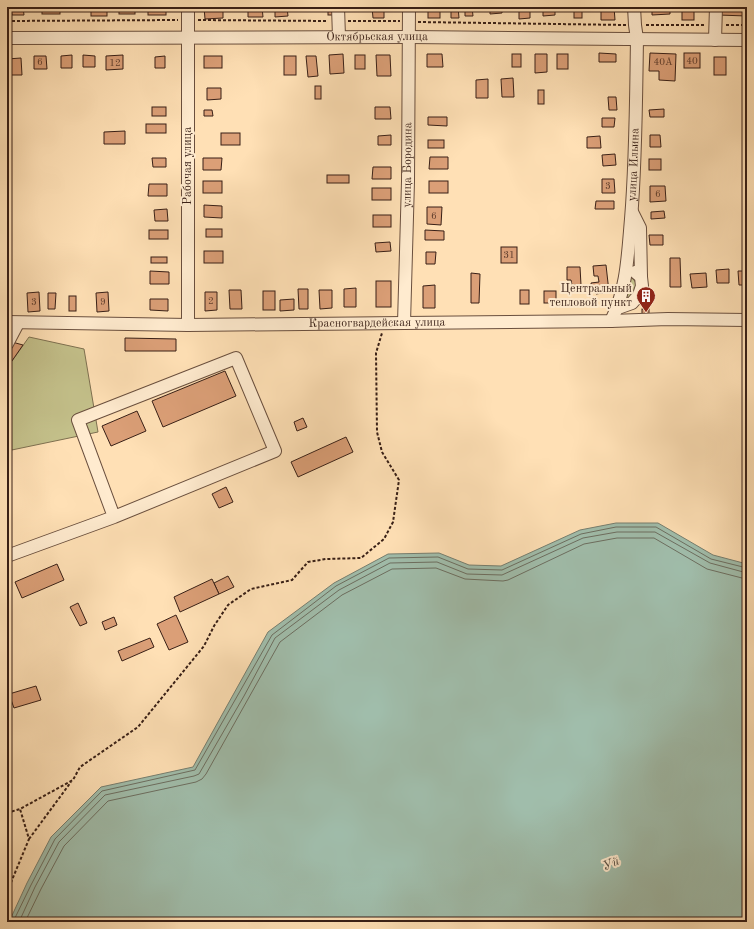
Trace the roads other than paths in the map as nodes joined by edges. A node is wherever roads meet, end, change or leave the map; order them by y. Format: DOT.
graph roads {
  1 [pos="188,7"];
  2 [pos="338,7"];
  3 [pos="409,7"];
  4 [pos="634,7"];
  5 [pos="716,7"];
  6 [pos="339,37"];
  7 [pos="409,37"];
  8 [pos="7,38"];
  9 [pos="188,38"];
  10 [pos="637,39"];
  11 [pos="715,40"];
  12 [pos="747,40"];
  13 [pos="632,211"];
  14 [pos="627,264"];
  15 [pos="641,277"];
  16 [pos="618,308"];
  17 [pos="747,320"];
  18 [pos="611,321"];
  19 [pos="12,322"];
  20 [pos="404,323"];
  21 [pos="188,325"];
  22 [pos="7,344"];
  23 [pos="114,516"];
  24 [pos="7,556"];
  1 -- 9 [label="street, Рабочая улица"];
  2 -- 6 [label="street"];
  3 -- 7 [label="street, улица Бородина"];
  4 -- 10 [label="street, улица Ильина"];
  5 -- 11 [label="street"];
  6 -- 7 [label="street, Октябрьская улица"];
  6 -- 9 [label="street, Октябрьская улица"];
  7 -- 10 [label="street, Октябрьская улица"];
  7 -- 20 [label="street, улица Бородина"];
  8 -- 9 [label="street, Октябрьская улица"];
  9 -- 21 [label="street, Рабочая улица"];
  10 -- 11 [label="street, Октябрьская улица"];
  10 -- 13 [label="street, улица Ильина"];
  11 -- 12 [label="street, Октябрьская улица"];
  13 -- 14 [label="street, улица Ильина"];
  13 -- 15 [label="street"];
  14 -- 15 [label="street"];
  14 -- 16 [label="street, улица Ильина"];
  15 -- 16 [label="street"];
  16 -- 18 [label="street, улица Ильина"];
  17 -- 18 [label="street, Красногвардейская улица"];
  18 -- 20 [label="street, Красногвардейская улица"];
  19 -- 21 [label="street, Красногвардейская улица"];
  19 -- 22 [label="street"];
  20 -- 21 [label="street, Красногвардейская улица"];
  23 -- 23 [label="street"];
  23 -- 24 [label="street"];
}
